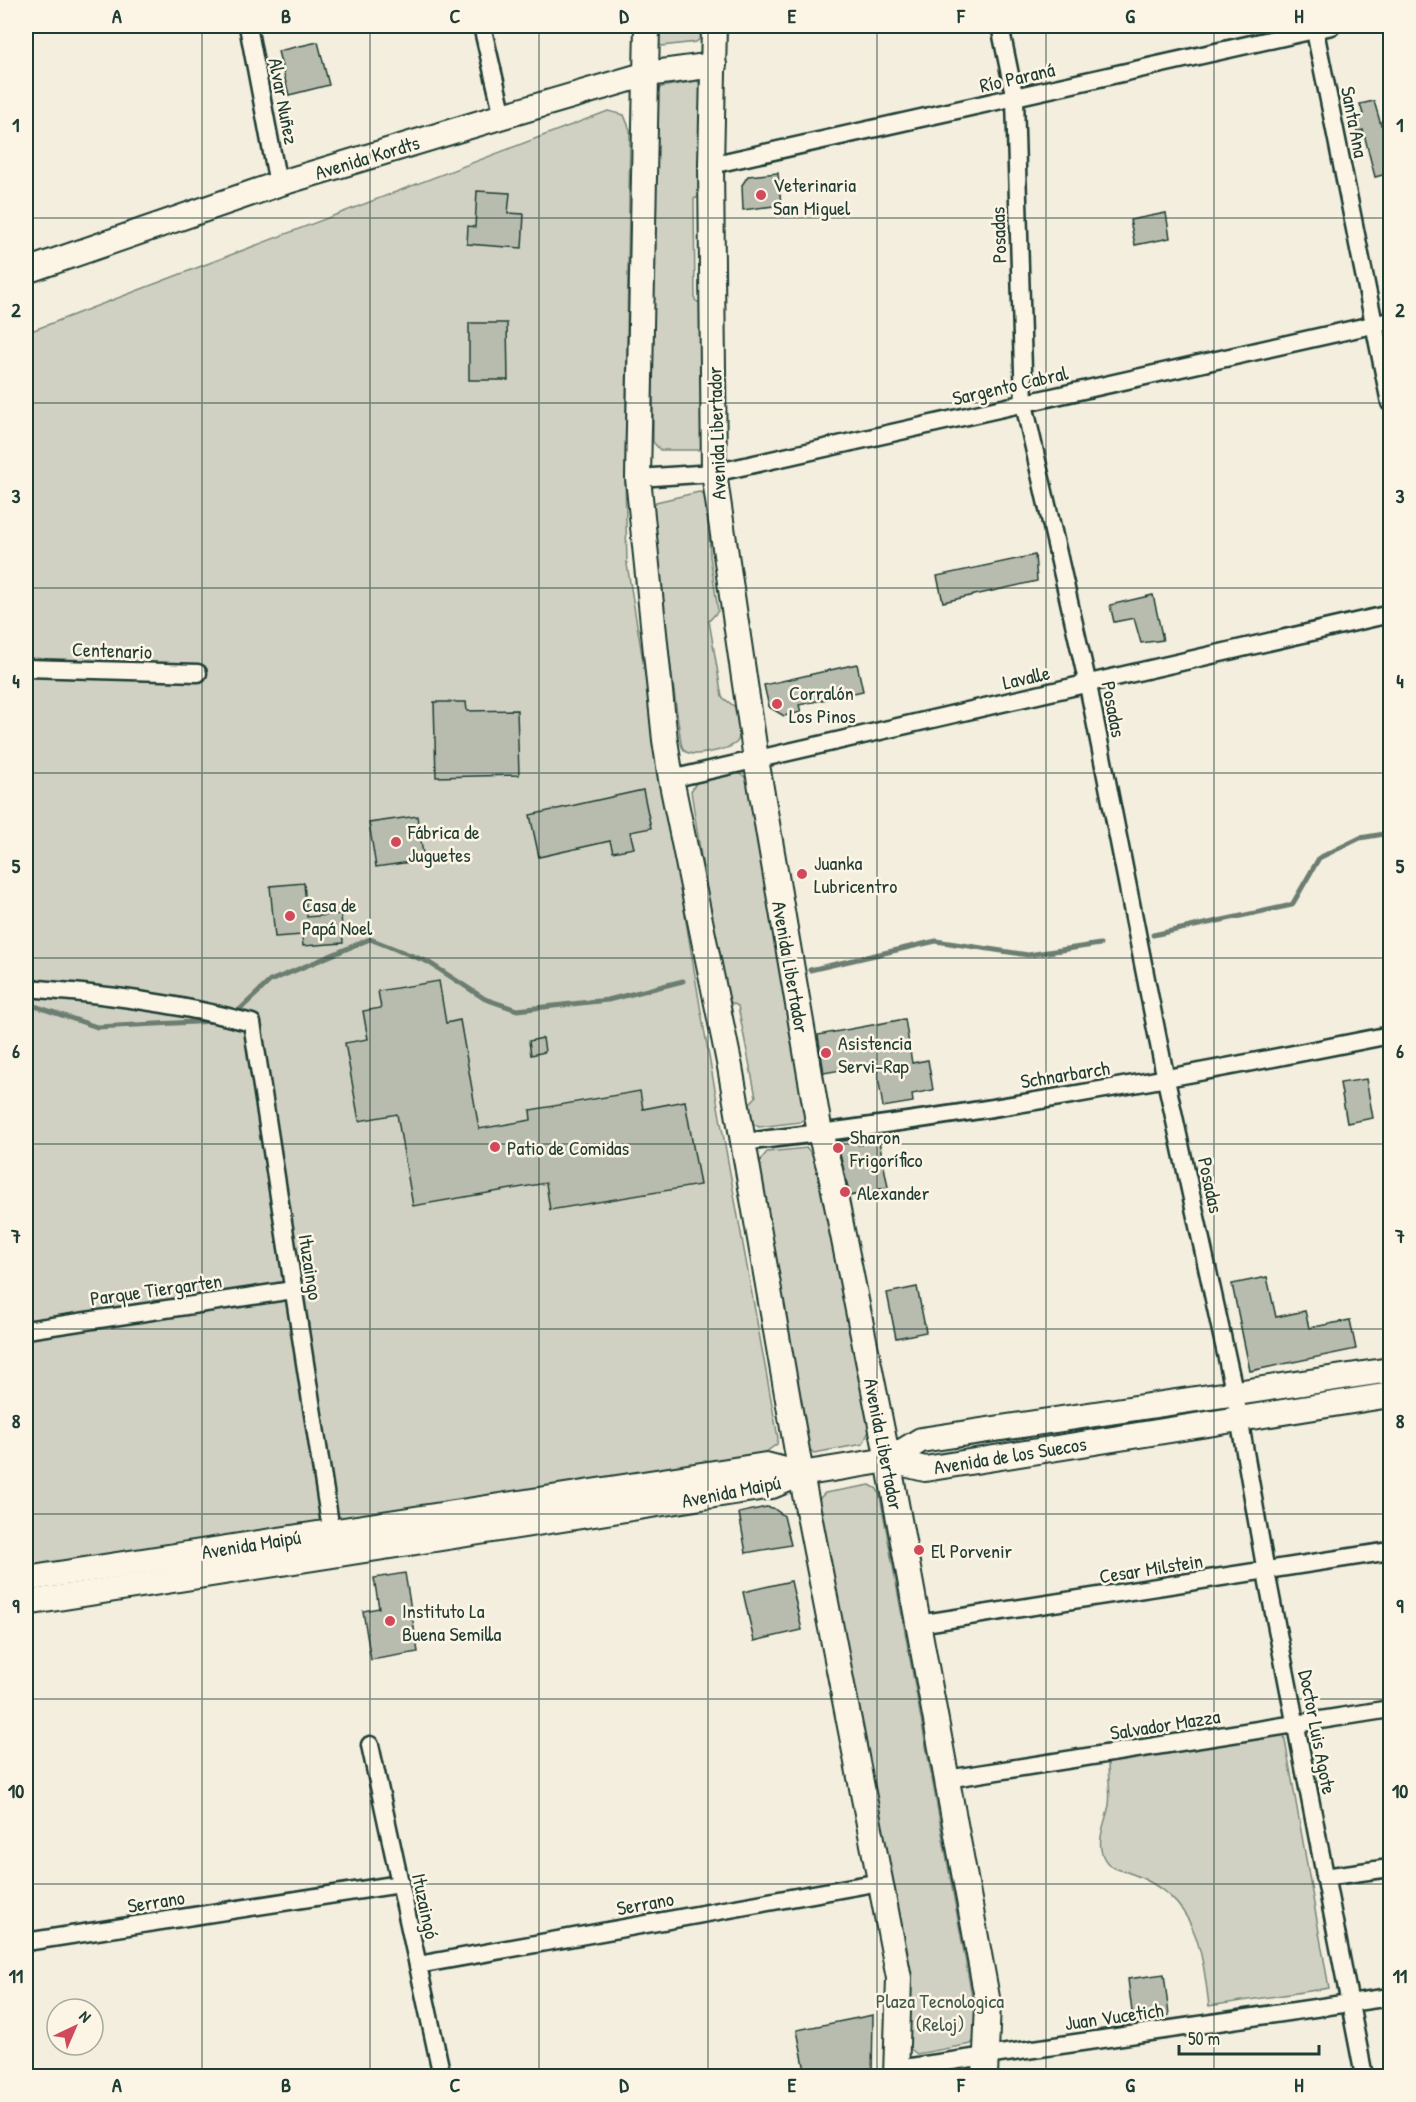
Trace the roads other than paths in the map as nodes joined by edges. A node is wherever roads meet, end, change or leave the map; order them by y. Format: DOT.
graph roads {
  1 [pos="249,26"];
  2 [pos="482,26"];
  3 [pos="647,26"];
  4 [pos="714,26"];
  5 [pos="1000,26"];
  6 [pos="1332,26"];
  7 [pos="1314,27"];
  8 [pos="714,65"];
  9 [pos="647,74"];
  10 [pos="1015,99"];
  11 [pos="502,116"];
  12 [pos="711,165"];
  13 [pos="278,183"];
  14 [pos="26,270"];
  15 [pos="1382,323"];
  16 [pos="1390,403"];
  17 [pos="1024,404"];
  18 [pos="714,473"];
  19 [pos="638,478"];
  20 [pos="1390,614"];
  21 [pos="26,668"];
  22 [pos="198,673"];
  23 [pos="1088,685"];
  24 [pos="756,759"];
  25 [pos="671,779"];
  26 [pos="26,988"];
  27 [pos="1390,1035"];
  28 [pos="1166,1080"];
  29 [pos="820,1134"];
  30 [pos="743,1142"];
  31 [pos="293,1290"];
  32 [pos="26,1330"];
  33 [pos="1390,1370"];
  34 [pos="1235,1395"];
  35 [pos="1390,1395"];
  36 [pos="1240,1419"];
  37 [pos="888,1460"];
  38 [pos="801,1474"];
  39 [pos="329,1517"];
  40 [pos="1390,1551"];
  41 [pos="1266,1572"];
  42 [pos="26,1579"];
  43 [pos="26,1603"];
  44 [pos="918,1624"];
  45 [pos="1390,1709"];
  46 [pos="1295,1724"];
  47 [pos="370,1745"];
  48 [pos="947,1779"];
  49 [pos="1390,1868"];
  50 [pos="1324,1877"];
  51 [pos="880,1882"];
  52 [pos="400,1884"];
  53 [pos="26,1942"];
  54 [pos="418,1965"];
  55 [pos="1390,1997"];
  56 [pos="1350,2002"];
  57 [pos="986,2066"];
  58 [pos="897,2073"];
  59 [pos="442,2076"];
  60 [pos="1364,2076"];
  1 -- 13 [label="street, Alvar Nuñez"];
  2 -- 11 [label="street"];
  3 -- 9 [label="main road"];
  4 -- 8 [label="main road, Avenida Libertador"];
  5 -- 10 [label="street, Posadas"];
  6 -- 7 [label="street, Río Paraná"];
  7 -- 10 [label="street, Río Paraná"];
  7 -- 15 [label="street, Santa Ana"];
  8 -- 9 [label="main road, Avenida Kordts"];
  8 -- 12 [label="main road, Avenida Libertador"];
  9 -- 11 [label="main road, Avenida Kordts"];
  9 -- 19 [label="main road"];
  10 -- 12 [label="street, Río Paraná"];
  10 -- 17 [label="street, Posadas"];
  11 -- 13 [label="main road, Avenida Kordts"];
  12 -- 18 [label="main road, Avenida Libertador"];
  13 -- 14 [label="main road, Avenida Kordts"];
  15 -- 16 [label="street, Santa Ana"];
  15 -- 17 [label="street, Sargento Cabral"];
  17 -- 18 [label="street, Sargento Cabral"];
  17 -- 23 [label="street, Posadas"];
  18 -- 19 [label="street, Sargento Cabral"];
  18 -- 24 [label="main road, Avenida Libertador"];
  19 -- 25 [label="main road"];
  20 -- 23 [label="street, Lavalle"];
  21 -- 22 [label="street, Centenario"];
  23 -- 24 [label="street, Lavalle"];
  23 -- 28 [label="street, Posadas"];
  24 -- 25 [label="street, Lavalle"];
  24 -- 29 [label="main road, Avenida Libertador"];
  25 -- 30 [label="main road"];
  26 -- 31 [label="street, Ituzaingo"];
  27 -- 28 [label="street, Schnarbarch"];
  28 -- 29 [label="street, Schnarbarch"];
  28 -- 34 [label="street, Posadas"];
  29 -- 30 [label="street, Schnarbarch"];
  29 -- 37 [label="main road, Avenida Libertador"];
  30 -- 38 [label="main road"];
  31 -- 32 [label="street, Parque Tiergarten"];
  31 -- 39 [label="street, Ituzaingo"];
  33 -- 34 [label="main road, Avenida de los Suecos"];
  34 -- 36 [label="street, Doctor Luis Agote"];
  34 -- 37 [label="main road, Avenida de los Suecos"];
  35 -- 36 [label="main road, Avenida de los Suecos"];
  36 -- 37 [label="main road, Avenida de los Suecos"];
  36 -- 41 [label="street, Doctor Luis Agote"];
  37 -- 38 [label="main road"];
  37 -- 44 [label="main road, Avenida Libertador"];
  38 -- 42 [label="main road, Avenida Maipú"];
  38 -- 43 [label="main road, Avenida Maipú"];
  38 -- 51 [label="main road"];
  40 -- 41 [label="street, Cesar Milstein"];
  41 -- 44 [label="street, Cesar Milstein"];
  41 -- 46 [label="street, Doctor Luis Agote"];
  44 -- 48 [label="main road, Avenida Libertador"];
  45 -- 46 [label="street, Salvador Mazza"];
  46 -- 48 [label="street, Salvador Mazza"];
  46 -- 50 [label="street, Doctor Luis Agote"];
  47 -- 52 [label="street, Ituzaingó"];
  48 -- 57 [label="main road, Avenida Libertador"];
  49 -- 50 [label="street"];
  50 -- 56 [label="street, Doctor Luis Agote"];
  51 -- 54 [label="street, Serrano"];
  51 -- 58 [label="main road"];
  52 -- 53 [label="street, Serrano"];
  52 -- 54 [label="street, Ituzaingó"];
  54 -- 59 [label="street, Ituzaingó"];
  55 -- 56 [label="street, Juan Vucetich"];
  56 -- 57 [label="street, Juan Vucetich"];
  56 -- 60 [label="street, Doctor Luis Agote"];
  57 -- 58 [label="street, Juan Vucetich"];
}
